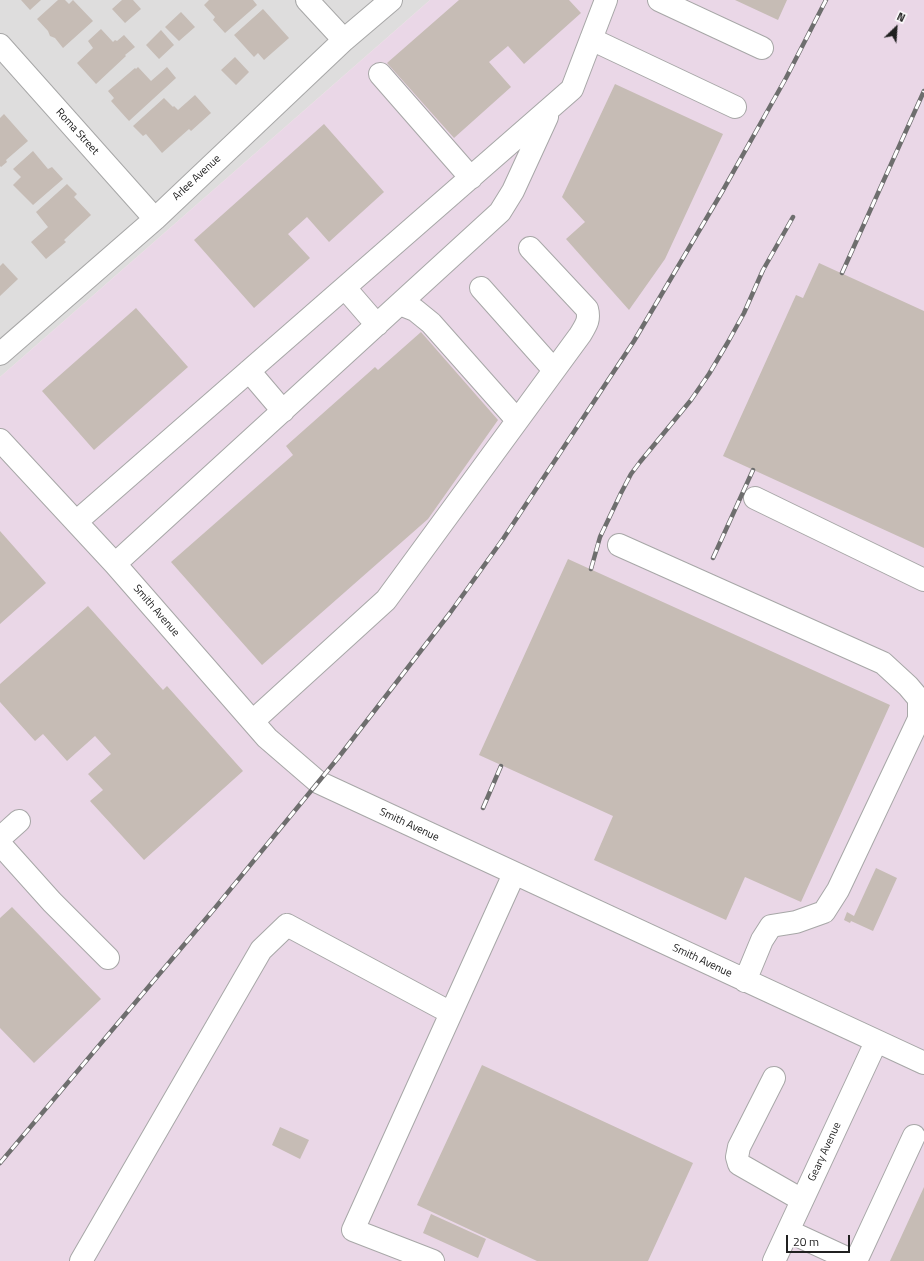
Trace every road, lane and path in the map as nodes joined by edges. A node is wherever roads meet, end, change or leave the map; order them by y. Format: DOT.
graph roads {
  1 [pos="307,0"];
  2 [pos="391,0"];
  3 [pos="606,0"];
  4 [pos="659,0"];
  5 [pos="591,39"];
  6 [pos="344,40"];
  7 [pos="0,46"];
  8 [pos="762,48"];
  9 [pos="380,74"];
  10 [pos="734,107"];
  11 [pos="551,108"];
  12 [pos="471,178"];
  13 [pos="155,218"];
  14 [pos="530,248"];
  15 [pos="345,288"];
  16 [pos="481,288"];
  17 [pos="400,304"];
  18 [pos="377,324"];
  19 [pos="0,354"];
  20 [pos="554,370"];
  21 [pos="249,372"];
  22 [pos="283,411"];
  23 [pos="517,420"];
  24 [pos="0,440"];
  25 [pos="756,498"];
  26 [pos="76,522"];
  27 [pos="619,546"];
  28 [pos="115,564"];
  29 [pos="924,580"];
  30 [pos="253,721"];
  31 [pos="19,821"];
  32 [pos="0,838"];
  33 [pos="0,844"];
  34 [pos="514,874"];
  35 [pos="108,958"];
  36 [pos="745,981"];
  37 [pos="451,1013"];
  38 [pos="876,1042"];
  39 [pos="924,1063"];
  40 [pos="774,1078"];
  41 [pos="914,1136"];
  42 [pos="802,1200"];
  43 [pos="788,1231"];
  44 [pos="81,1261"];
  45 [pos="433,1261"];
  46 [pos="774,1261"];
  47 [pos="853,1261"];
  48 [pos="856,1261"];
  1 -- 6 [label="street"];
  2 -- 6 [label="street, Arlee Avenue"];
  3 -- 5 [label="street"];
  4 -- 8 [label="street"];
  5 -- 10 [label="street"];
  5 -- 11 [label="street"];
  6 -- 13 [label="street, Arlee Avenue"];
  7 -- 13 [label="street, Roma Street"];
  9 -- 12 [label="street"];
  11 -- 12 [label="street"];
  11 -- 17 [label="street"];
  12 -- 15 [label="street"];
  13 -- 19 [label="street, Arlee Avenue"];
  14 -- 20 [label="street"];
  15 -- 18 [label="street"];
  15 -- 21 [label="street"];
  16 -- 20 [label="street"];
  17 -- 18 [label="street"];
  17 -- 23 [label="street"];
  18 -- 22 [label="street"];
  20 -- 23 [label="street"];
  21 -- 22 [label="street"];
  21 -- 26 [label="street"];
  22 -- 28 [label="street"];
  23 -- 30 [label="street"];
  24 -- 26 [label="street, Smith Avenue"];
  25 -- 29 [label="street"];
  26 -- 28 [label="street, Smith Avenue"];
  27 -- 36 [label="street"];
  28 -- 30 [label="street, Smith Avenue"];
  30 -- 34 [label="street, Smith Avenue"];
  31 -- 32 [label="street"];
  33 -- 35 [label="street"];
  34 -- 36 [label="street, Smith Avenue"];
  34 -- 37 [label="street"];
  36 -- 38 [label="street, Smith Avenue"];
  37 -- 44 [label="street"];
  37 -- 45 [label="street"];
  38 -- 39 [label="street, Smith Avenue"];
  38 -- 42 [label="street, Geary Avenue"];
  40 -- 42 [label="street"];
  41 -- 48 [label="street"];
  42 -- 43 [label="street, Geary Avenue"];
  43 -- 46 [label="street, Geary Avenue"];
  43 -- 47 [label="street"];
}
